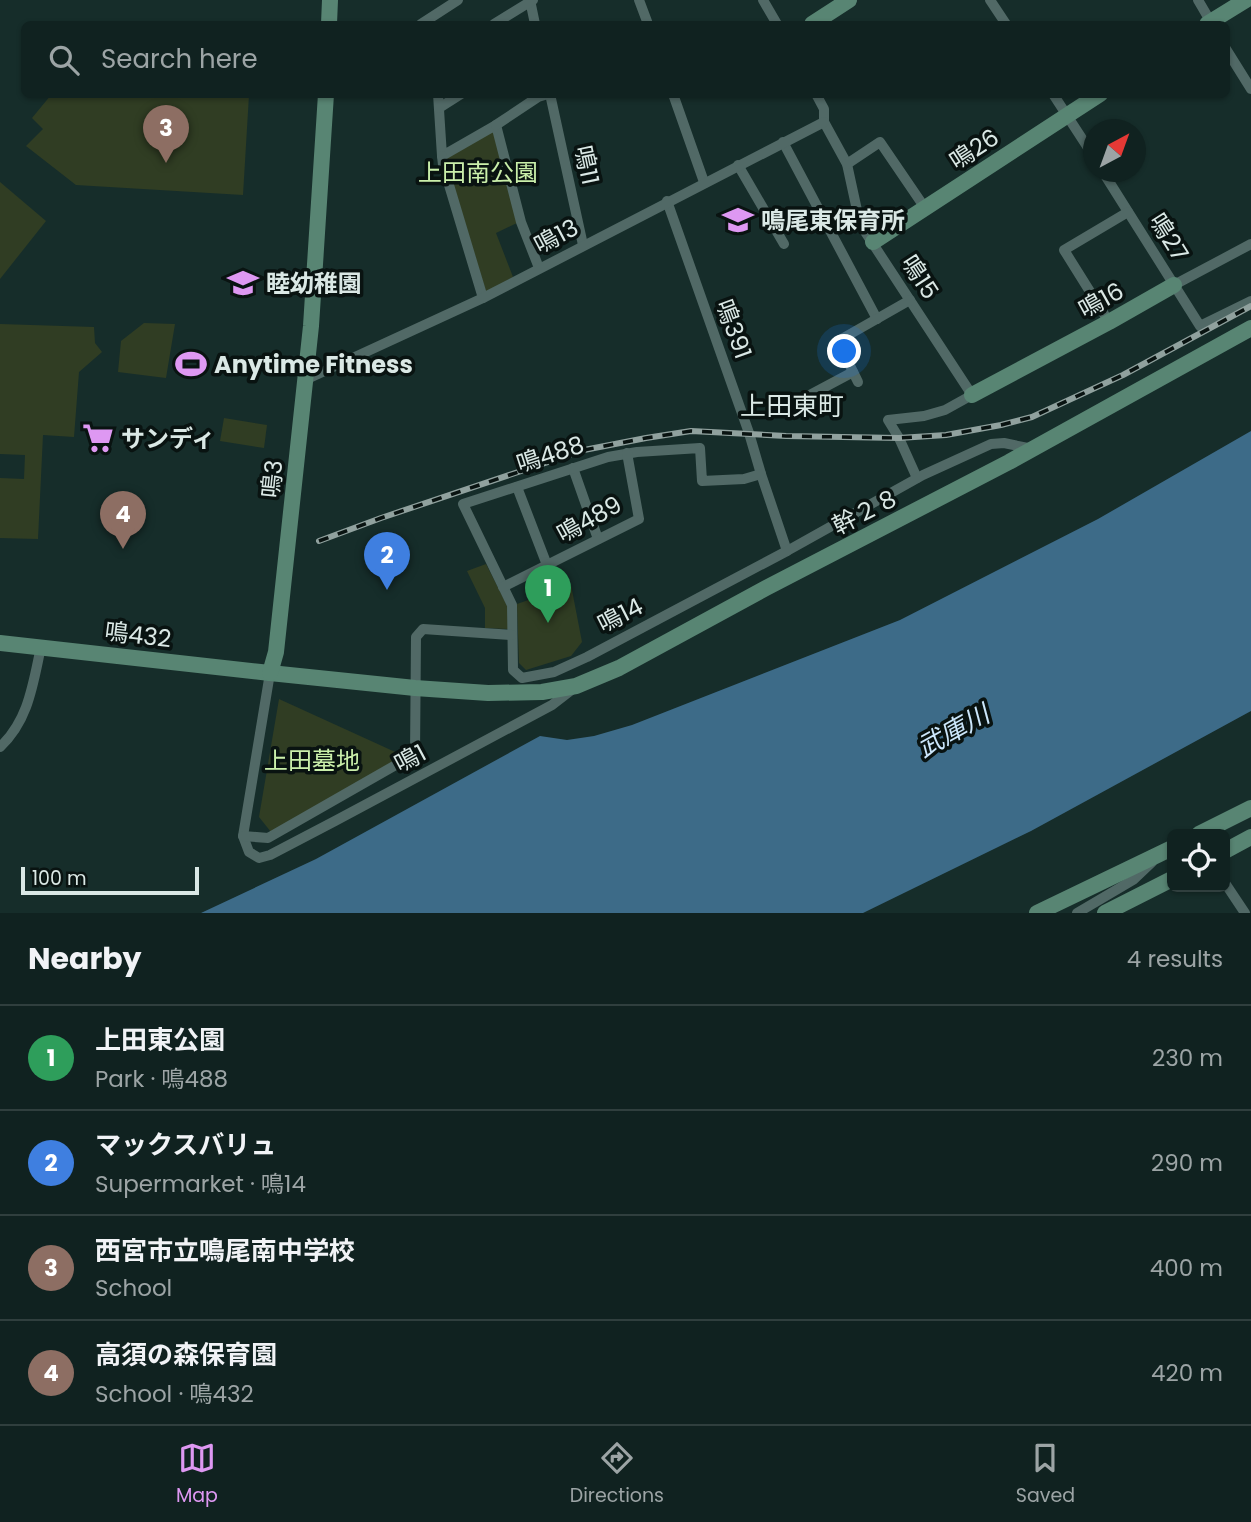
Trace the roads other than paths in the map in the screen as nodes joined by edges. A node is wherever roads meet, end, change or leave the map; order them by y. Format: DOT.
graph roads {
  1 [pos="330,0"];
  2 [pos="458,0"];
  3 [pos="531,0"];
  4 [pos="639,0"];
  5 [pos="764,0"];
  6 [pos="849,0"];
  7 [pos="990,0"];
  8 [pos="1198,0"];
  9 [pos="1246,0"];
  10 [pos="329,21"];
  11 [pos="433,21"];
  12 [pos="499,21"];
  13 [pos="535,21"];
  14 [pos="647,21"];
  15 [pos="775,21"];
  16 [pos="817,21"];
  17 [pos="1004,21"];
  18 [pos="1208,21"];
  19 [pos="1214,21"];
  20 [pos="1230,54"];
  21 [pos="1251,89"];
  22 [pos="326,98"];
  23 [pos="438,98"];
  24 [pos="455,98"];
  25 [pos="536,98"];
  26 [pos="550,98"];
  27 [pos="674,98"];
  28 [pos="818,98"];
  29 [pos="1056,98"];
  30 [pos="1094,98"];
  31 [pos="439,108"];
  32 [pos="1068,116"];
  33 [pos="824,122"];
  34 [pos="496,125"];
  35 [pos="1083,140"];
  36 [pos="783,142"];
  37 [pos="442,156"];
  38 [pos="847,164"];
  39 [pos="738,165"];
  40 [pos="704,182"];
  41 [pos="1109,182"];
  42 [pos="667,201"];
  43 [pos="925,208"];
  44 [pos="1128,212"];
  45 [pos="873,243"];
  46 [pos="784,244"];
  47 [pos="1251,244"];
  48 [pos="583,245"];
  49 [pos="539,268"];
  50 [pos="1174,285"];
  51 [pos="483,298"];
  52 [pos="910,300"];
  53 [pos="1251,301"];
  54 [pos="877,319"];
  55 [pos="1109,322"];
  56 [pos="1251,328"];
  57 [pos="305,380"];
  58 [pos="972,395"];
  59 [pos="808,396"];
  60 [pos="1033,449"];
  61 [pos="627,453"];
  62 [pos="573,468"];
  63 [pos="761,474"];
  64 [pos="918,478"];
  65 [pos="517,487"];
  66 [pos="598,539"];
  67 [pos="787,551"];
  68 [pos="547,565"];
  69 [pos="503,587"];
  70 [pos="512,635"];
  71 [pos="0,643"];
  72 [pos="41,647"];
  73 [pos="270,673"];
  74 [pos="576,686"];
  75 [pos="415,688"];
  76 [pos="0,747"];
  77 [pos="1251,808"];
  78 [pos="1209,829"];
  79 [pos="243,836"];
  80 [pos="1251,837"];
  81 [pos="1230,848"];
  82 [pos="1167,851"];
  83 [pos="1167,882"];
  84 [pos="1230,890"];
  85 [pos="1037,913"];
  86 [pos="1077,913"];
  87 [pos="1105,913"];
  88 [pos="1245,913"];
  1 -- 10 [label="street"];
  2 -- 11 [label="street"];
  3 -- 12 [label="street"];
  3 -- 13 [label="street"];
  4 -- 14 [label="street"];
  5 -- 15 [label="street"];
  6 -- 16 [label="street"];
  7 -- 17 [label="street"];
  8 -- 18 [label="street"];
  9 -- 19 [label="street"];
  20 -- 21 [label="street"];
  22 -- 57 [label="street, 鳴3"];
  23 -- 31 [label="street"];
  24 -- 31 [label="street"];
  25 -- 34 [label="street"];
  26 -- 48 [label="street, 鳴11"];
  27 -- 40 [label="street"];
  28 -- 33 [label="street, 鳴15"];
  29 -- 32 [label="street"];
  30 -- 32 [label="street, 鳴26"];
  31 -- 37 [label="street"];
  32 -- 35 [label="street"];
  32 -- 43 [label="street, 鳴26"];
  33 -- 36 [label="street, 鳴13"];
  33 -- 38 [label="street, 鳴15"];
  34 -- 37 [label="street"];
  34 -- 49 [label="street"];
  36 -- 39 [label="street, 鳴13"];
  36 -- 54 [label="street"];
  37 -- 51 [label="street"];
  38 -- 43 [label="street"];
  38 -- 45 [label="street, 鳴15"];
  39 -- 40 [label="street, 鳴13"];
  39 -- 46 [label="street"];
  40 -- 42 [label="street, 鳴13"];
  41 -- 44 [label="street, 鳴27"];
  42 -- 48 [label="street, 鳴13"];
  42 -- 63 [label="street, 鳴391"];
  43 -- 45 [label="street, 鳴26"];
  44 -- 50 [label="street, 鳴27"];
  44 -- 55 [label="street"];
  45 -- 52 [label="street, 鳴15"];
  47 -- 50 [label="street, 鳴16"];
  48 -- 49 [label="street, 鳴13"];
  49 -- 51 [label="street, 鳴13"];
  50 -- 53 [label="street, 鳴27"];
  50 -- 55 [label="street, 鳴16"];
  51 -- 57 [label="street, 鳴13"];
  52 -- 54 [label="street"];
  52 -- 58 [label="street, 鳴15"];
  54 -- 59 [label="street"];
  55 -- 58 [label="street, 鳴16"];
  56 -- 60 [label="street, 幹２８"];
  57 -- 73 [label="street, 鳴3"];
  58 -- 64 [label="street"];
  60 -- 64 [label="street, 鳴14"];
  60 -- 74 [label="street, 幹２８"];
  61 -- 62 [label="street, 鳴488"];
  61 -- 63 [label="street, 鳴488"];
  61 -- 66 [label="street, 鳴489"];
  62 -- 65 [label="street, 鳴488"];
  62 -- 66 [label="street"];
  63 -- 67 [label="street, 鳴391"];
  64 -- 67 [label="street, 鳴14"];
  65 -- 68 [label="street"];
  65 -- 69 [label="street, 鳴488"];
  66 -- 68 [label="street, 鳴489"];
  67 -- 70 [label="street, 鳴14"];
  68 -- 69 [label="street, 鳴489"];
  69 -- 70 [label="street, 鳴488"];
  70 -- 75 [label="street"];
  71 -- 72 [label="street, 鳴432"];
  72 -- 73 [label="street, 鳴432"];
  72 -- 76 [label="street"];
  73 -- 75 [label="street, 鳴432"];
  73 -- 79 [label="street, 鳴3"];
  74 -- 75 [label="street, 幹２８"];
  74 -- 79 [label="street, 鳴1"];
  75 -- 79 [label="street"];
  77 -- 78 [label="street"];
  80 -- 81 [label="street"];
  82 -- 85 [label="street"];
  82 -- 86 [label="street"];
  83 -- 87 [label="street"];
  84 -- 88 [label="street"];
}
